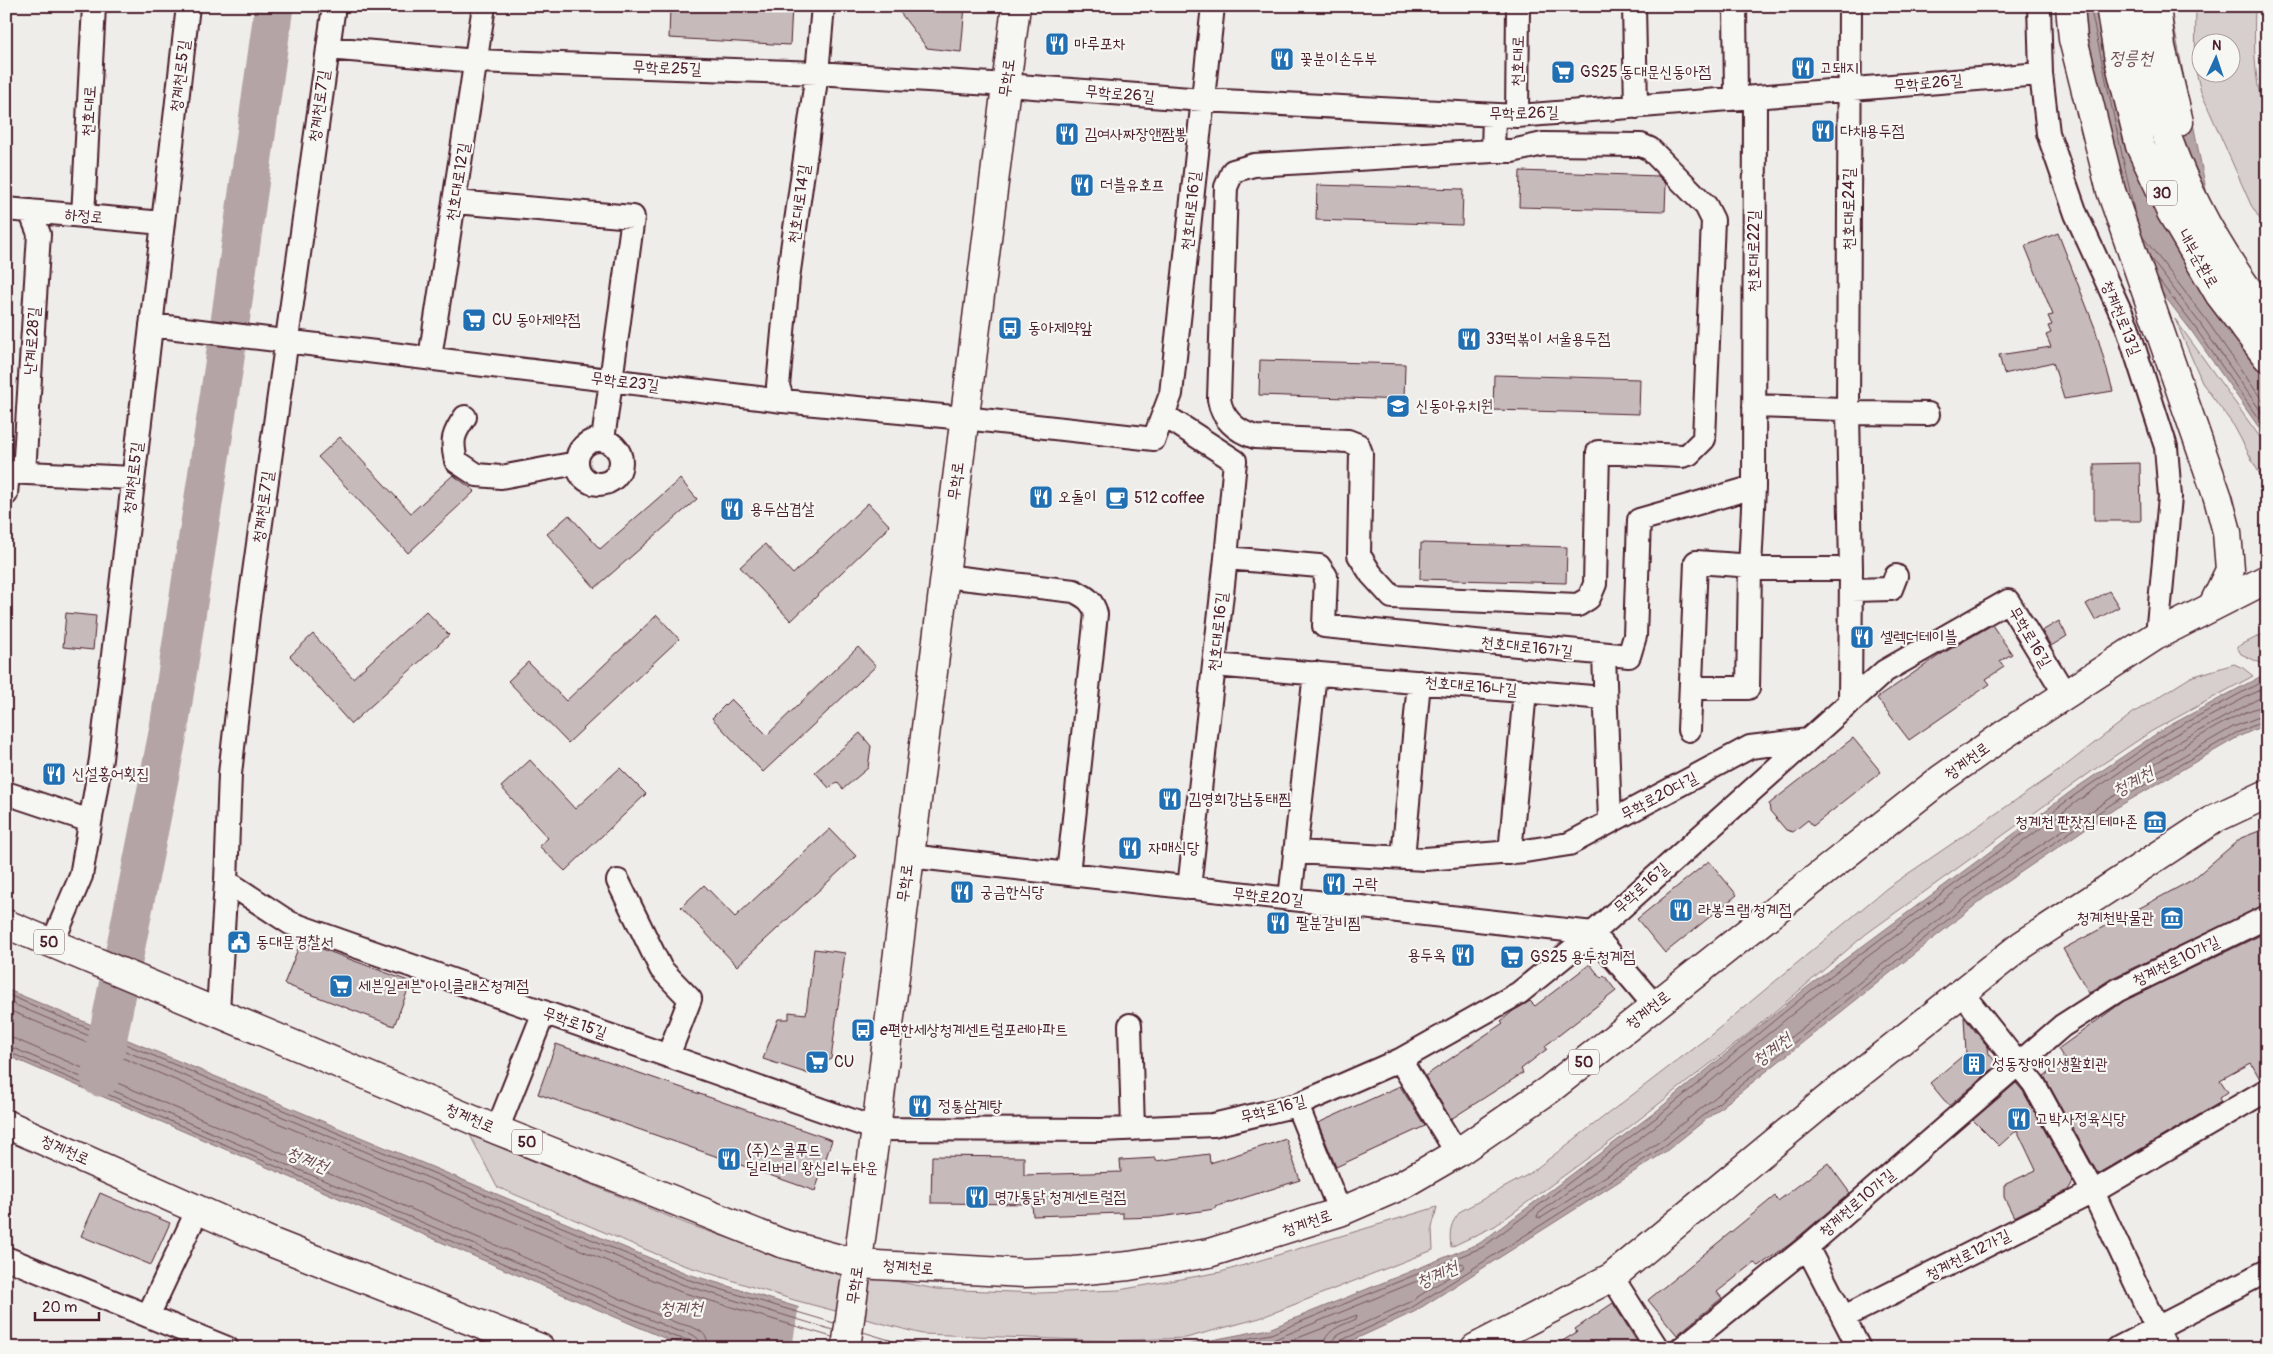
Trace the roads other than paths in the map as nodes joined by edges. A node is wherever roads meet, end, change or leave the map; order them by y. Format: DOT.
graph roads {
  1 [pos="94,6"];
  2 [pos="188,6"];
  3 [pos="334,6"];
  4 [pos="484,6"];
  5 [pos="823,6"];
  6 [pos="1213,6"];
  7 [pos="1518,6"];
  8 [pos="1634,6"];
  9 [pos="1735,6"];
  10 [pos="1850,6"];
  11 [pos="2039,6"];
  12 [pos="2070,6"];
  13 [pos="2110,6"];
  14 [pos="2137,6"];
  15 [pos="2156,6"];
  16 [pos="1015,10"];
  17 [pos="328,48"];
  18 [pos="476,61"];
  19 [pos="817,73"];
  20 [pos="2041,74"];
  21 [pos="1007,85"];
  22 [pos="1850,89"];
  23 [pos="1745,98"];
  24 [pos="1203,100"];
  25 [pos="1636,107"];
  26 [pos="1494,115"];
  27 [pos="1517,116"];
  28 [pos="1493,151"];
  29 [pos="455,202"];
  30 [pos="6,209"];
  31 [pos="30,211"];
  32 [pos="83,216"];
  33 [pos="162,223"];
  34 [pos="2267,288"];
  35 [pos="2267,315"];
  36 [pos="151,325"];
  37 [pos="287,340"];
  38 [pos="2267,357"];
  39 [pos="430,358"];
  40 [pos="612,380"];
  41 [pos="783,401"];
  42 [pos="1754,406"];
  43 [pos="1848,411"];
  44 [pos="1928,414"];
  45 [pos="1164,415"];
  46 [pos="465,417"];
  47 [pos="964,418"];
  48 [pos="603,440"];
  49 [pos="577,463"];
  50 [pos="13,472"];
  51 [pos="133,478"];
  52 [pos="1754,487"];
  53 [pos="6,494"];
  54 [pos="1226,558"];
  55 [pos="1750,568"];
  56 [pos="944,576"];
  57 [pos="1896,576"];
  58 [pos="2267,579"];
  59 [pos="1851,580"];
  60 [pos="2213,605"];
  61 [pos="2157,636"];
  62 [pos="1604,655"];
  63 [pos="1214,665"];
  64 [pos="1315,673"];
  65 [pos="1418,682"];
  66 [pos="1691,688"];
  67 [pos="1525,691"];
  68 [pos="2065,694"];
  69 [pos="1604,698"];
  70 [pos="1850,702"];
  71 [pos="1689,730"];
  72 [pos="1808,740"];
  73 [pos="6,792"];
  74 [pos="2267,794"];
  75 [pos="90,821"];
  76 [pos="1610,821"];
  77 [pos="1295,852"];
  78 [pos="1510,853"];
  79 [pos="908,856"];
  80 [pos="1403,858"];
  81 [pos="1068,874"];
  82 [pos="226,881"];
  83 [pos="618,881"];
  84 [pos="1189,888"];
  85 [pos="1290,899"];
  86 [pos="2267,917"];
  87 [pos="6,924"];
  88 [pos="1592,933"];
  89 [pos="52,944"];
  90 [pos="1962,993"];
  91 [pos="1654,1006"];
  92 [pos="210,1008"];
  93 [pos="544,1012"];
  94 [pos="1130,1025"];
  95 [pos="668,1056"];
  96 [pos="1400,1060"];
  97 [pos="2018,1065"];
  98 [pos="2267,1090"];
  99 [pos="1297,1105"];
  100 [pos="6,1124"];
  101 [pos="876,1129"];
  102 [pos="1133,1129"];
  103 [pos="497,1130"];
  104 [pos="1457,1153"];
  105 [pos="2093,1192"];
  106 [pos="198,1209"];
  107 [pos="1340,1212"];
  108 [pos="1807,1247"];
  109 [pos="6,1258"];
  110 [pos="2267,1271"];
  111 [pos="856,1276"];
  112 [pos="1612,1277"];
  113 [pos="148,1316"];
  114 [pos="1844,1317"];
  115 [pos="2156,1328"];
  116 [pos="524,1345"];
  117 [pos="1692,1345"];
  118 [pos="227,1348"];
  119 [pos="846,1348"];
  120 [pos="1476,1348"];
  121 [pos="1657,1348"];
  122 [pos="1860,1348"];
  123 [pos="2118,1348"];
  124 [pos="2166,1348"];
  1 -- 32 [label="street, 천호대로"];
  2 -- 33 [label="street, 청계천로5길"];
  3 -- 17 [label="street, 청계천로7길"];
  4 -- 18 [label="street, 천호대로12길"];
  5 -- 19 [label="street, 천호대로14길"];
  6 -- 24 [label="street, 천호대로16길"];
  7 -- 27 [label="street, 천호대로"];
  8 -- 25 [label="street"];
  9 -- 23 [label="street, 천호대로22길"];
  10 -- 22 [label="street, 천호대로24길"];
  11 -- 20 [label="street, 청계천로13길"];
  12 -- 60 [label="main road"];
  13 -- 38 [label="main road, 내부순환로 / 30"];
  14 -- 35 [label="main road, 내부순환로 / 30"];
  15 -- 34 [label="main road"];
  16 -- 21 [label="main road, 무학로"];
  17 -- 18 [label="street, 무학로25길"];
  17 -- 37 [label="street, 청계천로7길"];
  18 -- 19 [label="street, 무학로25길"];
  18 -- 29 [label="street, 천호대로12길"];
  19 -- 21 [label="street, 무학로25길"];
  19 -- 41 [label="street, 천호대로14길"];
  20 -- 22 [label="street, 무학로26길"];
  20 -- 61 [label="street, 청계천로13길"];
  21 -- 24 [label="street, 무학로26길"];
  21 -- 47 [label="main road, 무학로"];
  22 -- 23 [label="street, 무학로26길"];
  22 -- 43 [label="street, 천호대로24길"];
  23 -- 25 [label="street, 무학로26길"];
  23 -- 42 [label="street, 천호대로22길"];
  24 -- 26 [label="street, 무학로26길"];
  24 -- 45 [label="street, 천호대로16길"];
  25 -- 27 [label="street, 무학로26길"];
  26 -- 27 [label="street, 무학로26길"];
  26 -- 28 [label="street"];
  28 -- 28 [label="street"];
  29 -- 39 [label="street, 천호대로12길"];
  29 -- 40 [label="street"];
  30 -- 31 [label="street, 하정로"];
  31 -- 32 [label="street, 하정로"];
  31 -- 50 [label="street, 난계로28길"];
  32 -- 33 [label="street, 하정로"];
  33 -- 36 [label="street, 청계천로5길"];
  36 -- 37 [label="street, 무학로23길"];
  36 -- 51 [label="street, 청계천로5길"];
  37 -- 39 [label="street, 무학로23길"];
  37 -- 82 [label="street, 청계천로7길"];
  39 -- 40 [label="street, 무학로23길"];
  40 -- 41 [label="street, 무학로23길"];
  40 -- 48 [label="street"];
  41 -- 47 [label="street, 무학로23길"];
  42 -- 43 [label="street"];
  42 -- 52 [label="street, 천호대로22길"];
  43 -- 44 [label="street"];
  43 -- 59 [label="street, 천호대로24길"];
  45 -- 47 [label="street, 천호대로16길"];
  45 -- 54 [label="street, 천호대로16길"];
  46 -- 49 [label="street"];
  47 -- 56 [label="main road, 무학로"];
  48 -- 49 [label="street"];
  48 -- 49 [label="street"];
  50 -- 51 [label="street"];
  50 -- 53 [label="street, 난계로28길"];
  51 -- 75 [label="street, 청계천로5길"];
  52 -- 55 [label="street, 천호대로22길"];
  52 -- 62 [label="street, 천호대로16가길"];
  54 -- 62 [label="street, 천호대로16가길"];
  54 -- 63 [label="street, 천호대로16길"];
  55 -- 59 [label="street"];
  55 -- 66 [label="street, 천호대로22길"];
  55 -- 66 [label="street"];
  56 -- 79 [label="main road, 무학로"];
  56 -- 81 [label="street"];
  57 -- 59 [label="street"];
  58 -- 60 [label="main road, 청계천로 / 50"];
  59 -- 70 [label="street, 천호대로24길"];
  60 -- 61 [label="main road, 청계천로 / 50"];
  61 -- 68 [label="main road, 청계천로 / 50"];
  62 -- 69 [label="street"];
  63 -- 64 [label="street, 천호대로16나길"];
  63 -- 84 [label="street, 천호대로16길"];
  64 -- 65 [label="street, 천호대로16나길"];
  64 -- 77 [label="street"];
  65 -- 67 [label="street, 천호대로16나길"];
  65 -- 80 [label="street"];
  66 -- 71 [label="street"];
  67 -- 69 [label="street, 천호대로16나길"];
  67 -- 78 [label="street"];
  68 -- 70 [label="street, 무학로16길"];
  68 -- 91 [label="main road, 청계천로 / 50"];
  69 -- 76 [label="street"];
  70 -- 72 [label="street, 무학로16길"];
  72 -- 76 [label="street, 무학로20다길"];
  72 -- 88 [label="street, 무학로16길"];
  73 -- 75 [label="street"];
  74 -- 90 [label="main road"];
  75 -- 89 [label="street, 청계천로5길"];
  76 -- 78 [label="street, 무학로20다길"];
  77 -- 80 [label="street, 무학로20다길"];
  77 -- 85 [label="street"];
  78 -- 80 [label="street, 무학로20다길"];
  79 -- 81 [label="street, 무학로20길"];
  79 -- 101 [label="main road, 무학로"];
  81 -- 84 [label="street, 무학로20길"];
  82 -- 92 [label="street, 청계천로7길"];
  82 -- 93 [label="street, 무학로15길"];
  83 -- 95 [label="street"];
  84 -- 85 [label="street, 무학로20길"];
  85 -- 88 [label="street, 무학로20길"];
  86 -- 97 [label="street, 청계천로10가길"];
  87 -- 89 [label="main road, 50"];
  88 -- 91 [label="street"];
  88 -- 96 [label="street, 무학로16길"];
  89 -- 92 [label="main road, 청계천로 / 50"];
  90 -- 97 [label="street"];
  90 -- 112 [label="main road"];
  91 -- 104 [label="main road, 청계천로 / 50"];
  92 -- 103 [label="main road, 청계천로 / 50"];
  93 -- 95 [label="street, 무학로15길"];
  93 -- 103 [label="street"];
  94 -- 102 [label="street"];
  95 -- 101 [label="street, 무학로15길"];
  96 -- 99 [label="street, 무학로16길"];
  96 -- 104 [label="street"];
  97 -- 105 [label="street"];
  97 -- 108 [label="street, 청계천로10가길"];
  98 -- 105 [label="street, 청계천로12가길"];
  99 -- 102 [label="street, 무학로16길"];
  99 -- 107 [label="street"];
  100 -- 106 [label="main road, 청계천로"];
  101 -- 102 [label="street, 무학로16길"];
  101 -- 111 [label="main road, 무학로"];
  103 -- 111 [label="main road, 청계천로 / 50"];
  104 -- 107 [label="main road, 청계천로 / 50"];
  105 -- 114 [label="street, 청계천로12가길"];
  105 -- 115 [label="street"];
  106 -- 113 [label="street"];
  106 -- 116 [label="main road, 청계천로"];
  107 -- 111 [label="main road, 청계천로 / 50"];
  108 -- 114 [label="street"];
  108 -- 117 [label="street, 청계천로10가길"];
  109 -- 113 [label="street"];
  110 -- 115 [label="street"];
  111 -- 119 [label="main road, 무학로"];
  112 -- 120 [label="main road"];
  112 -- 121 [label="street"];
  113 -- 118 [label="street"];
  114 -- 122 [label="street"];
  115 -- 123 [label="street"];
  115 -- 124 [label="street"];
}
